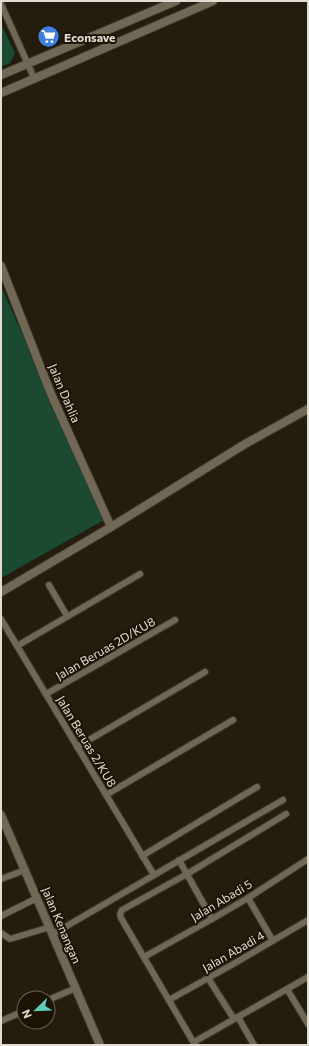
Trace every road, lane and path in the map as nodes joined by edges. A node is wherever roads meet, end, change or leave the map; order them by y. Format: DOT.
graph roads {
  1 [pos="176,1"];
  2 [pos="213,1"];
  3 [pos="1,4"];
  4 [pos="27,63"];
  5 [pos="1,75"];
  6 [pos="34,78"];
  7 [pos="1,93"];
  8 [pos="1,266"];
  9 [pos="308,409"];
  10 [pos="111,527"];
  11 [pos="140,574"];
  12 [pos="49,585"];
  13 [pos="1,592"];
  14 [pos="67,616"];
  15 [pos="1,619"];
  16 [pos="175,620"];
  17 [pos="17,646"];
  18 [pos="206,672"];
  19 [pos="46,694"];
  20 [pos="233,720"];
  21 [pos="77,747"];
  22 [pos="257,787"];
  23 [pos="106,795"];
  24 [pos="282,800"];
  25 [pos="286,814"];
  26 [pos="1,815"];
  27 [pos="142,856"];
  28 [pos="179,860"];
  29 [pos="308,860"];
  30 [pos="25,870"];
  31 [pos="187,874"];
  32 [pos="154,875"];
  33 [pos="1,879"];
  34 [pos="38,898"];
  35 [pos="248,898"];
  36 [pos="1,916"];
  37 [pos="212,919"];
  38 [pos="308,921"];
  39 [pos="51,931"];
  40 [pos="1,933"];
  41 [pos="273,941"];
  42 [pos="144,957"];
  43 [pos="308,977"];
  44 [pos="208,978"];
  45 [pos="76,988"];
  46 [pos="287,989"];
  47 [pos="56,997"];
  48 [pos="169,1000"];
  49 [pos="16,1014"];
  50 [pos="236,1018"];
  51 [pos="1,1020"];
  52 [pos="308,1024"];
  53 [pos="194,1044"];
  54 [pos="100,1045"];
  55 [pos="254,1045"];
  1 -- 4 [label="street"];
  2 -- 6 [label="street"];
  3 -- 4 [label="street"];
  4 -- 5 [label="street"];
  4 -- 6 [label="street"];
  6 -- 7 [label="street"];
  8 -- 10 [label="street, Jalan Dahlia"];
  9 -- 10 [label="street"];
  10 -- 13 [label="street"];
  11 -- 14 [label="street"];
  12 -- 14 [label="street"];
  14 -- 17 [label="street"];
  15 -- 17 [label="street, Jalan Beruas 2/KU8"];
  16 -- 19 [label="street, Jalan Beruas 2D/KU8"];
  17 -- 19 [label="street, Jalan Beruas 2/KU8"];
  18 -- 21 [label="street"];
  19 -- 21 [label="street, Jalan Beruas 2/KU8"];
  20 -- 23 [label="street"];
  21 -- 23 [label="street, Jalan Beruas 2/KU8"];
  22 -- 27 [label="street"];
  23 -- 27 [label="street, Jalan Beruas 2/KU8"];
  24 -- 28 [label="street"];
  25 -- 31 [label="street"];
  26 -- 30 [label="street, Jalan Kenangan"];
  27 -- 32 [label="street, Jalan Beruas 2/KU8"];
  28 -- 31 [label="street"];
  28 -- 32 [label="street"];
  29 -- 35 [label="street, Jalan Abadi 5"];
  30 -- 33 [label="street"];
  30 -- 34 [label="street, Jalan Kenangan"];
  31 -- 37 [label="street"];
  31 -- 42 [label="street"];
  32 -- 39 [label="street"];
  34 -- 36 [label="street"];
  34 -- 39 [label="street, Jalan Kenangan"];
  35 -- 37 [label="street, Jalan Abadi 5"];
  35 -- 41 [label="street"];
  37 -- 42 [label="street, Jalan Abadi 5"];
  38 -- 41 [label="street, Jalan Abadi 4"];
  39 -- 40 [label="street"];
  39 -- 45 [label="street, Jalan Kenangan"];
  41 -- 44 [label="street, Jalan Abadi 4"];
  42 -- 48 [label="street"];
  43 -- 46 [label="street"];
  44 -- 48 [label="street, Jalan Abadi 4"];
  44 -- 50 [label="street"];
  45 -- 47 [label="street"];
  45 -- 54 [label="street, Jalan Kenangan"];
  46 -- 50 [label="street"];
  46 -- 52 [label="street"];
  48 -- 53 [label="street"];
  49 -- 51 [label="street"];
  50 -- 53 [label="street"];
  50 -- 55 [label="street"];
}
